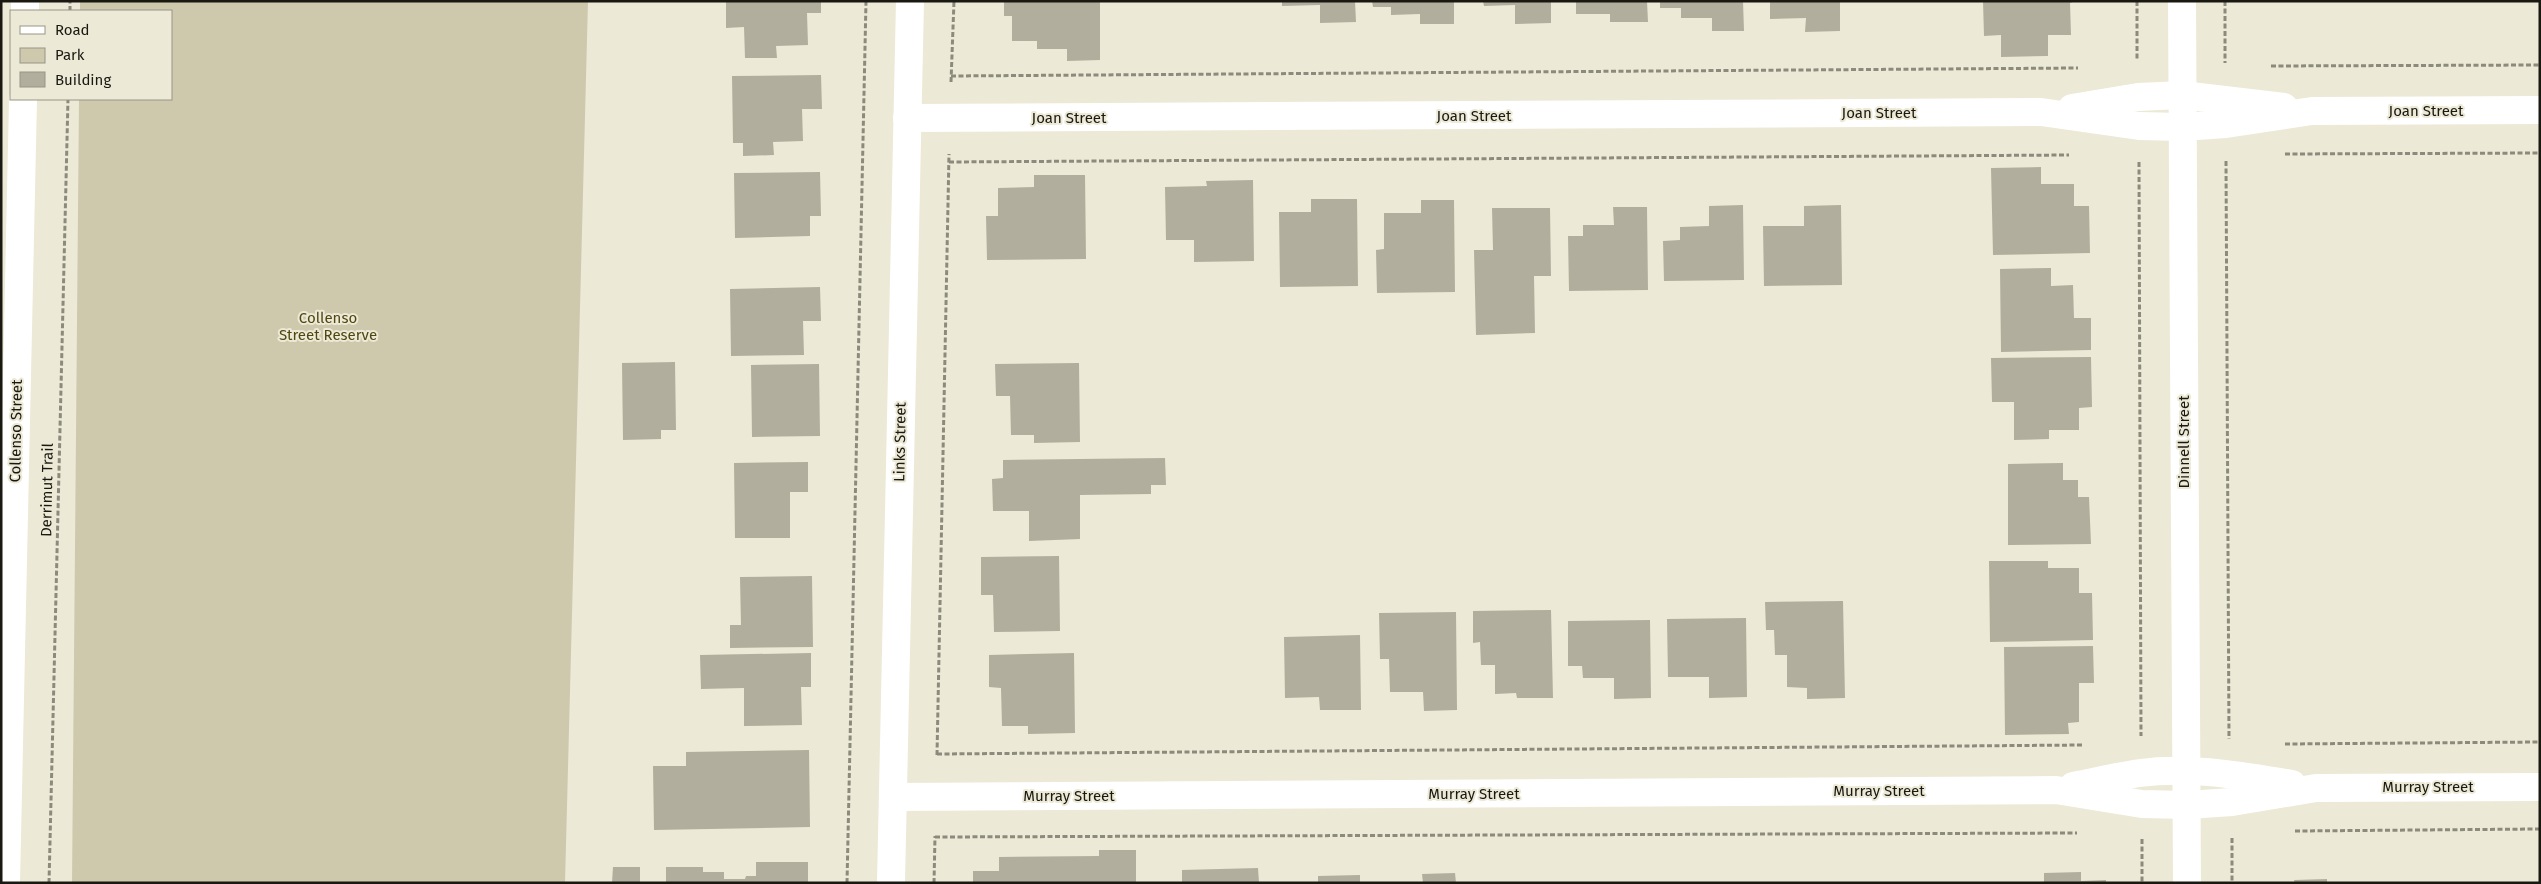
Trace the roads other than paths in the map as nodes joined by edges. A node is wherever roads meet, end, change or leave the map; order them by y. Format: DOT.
graph roads {
  1 [pos="910,1"];
  2 [pos="2182,1"];
  3 [pos="2182,95"];
  4 [pos="23,100"];
  5 [pos="2540,110"];
  6 [pos="2226,111"];
  7 [pos="2040,112"];
  8 [pos="907,118"];
  9 [pos="2182,127"];
  10 [pos="2186,771"];
  11 [pos="2540,787"];
  12 [pos="2316,788"];
  13 [pos="2056,790"];
  14 [pos="893,797"];
  15 [pos="2187,805"];
  16 [pos="6,883"];
  17 [pos="891,883"];
  18 [pos="2187,883"];
  1 -- 8 [label="street, Links Street"];
  2 -- 3 [label="street, Dinnell Street"];
  3 -- 6 [label="street, Joan Street"];
  3 -- 7 [label="street, Joan Street"];
  3 -- 9 [label="street, Dinnell Street"];
  4 -- 16 [label="street, Collenso Street"];
  5 -- 6 [label="street, Joan Street"];
  6 -- 9 [label="street, Joan Street"];
  7 -- 8 [label="street, Joan Street"];
  7 -- 9 [label="street, Joan Street"];
  8 -- 14 [label="street, Links Street"];
  9 -- 10 [label="street, Dinnell Street"];
  10 -- 12 [label="street, Murray Street"];
  10 -- 13 [label="street, Murray Street"];
  10 -- 15 [label="street, Dinnell Street"];
  11 -- 12 [label="street, Murray Street"];
  12 -- 15 [label="street, Murray Street"];
  13 -- 14 [label="street, Murray Street"];
  13 -- 15 [label="street, Murray Street"];
  14 -- 17 [label="street, Links Street"];
  15 -- 18 [label="street, Dinnell Street"];
}
